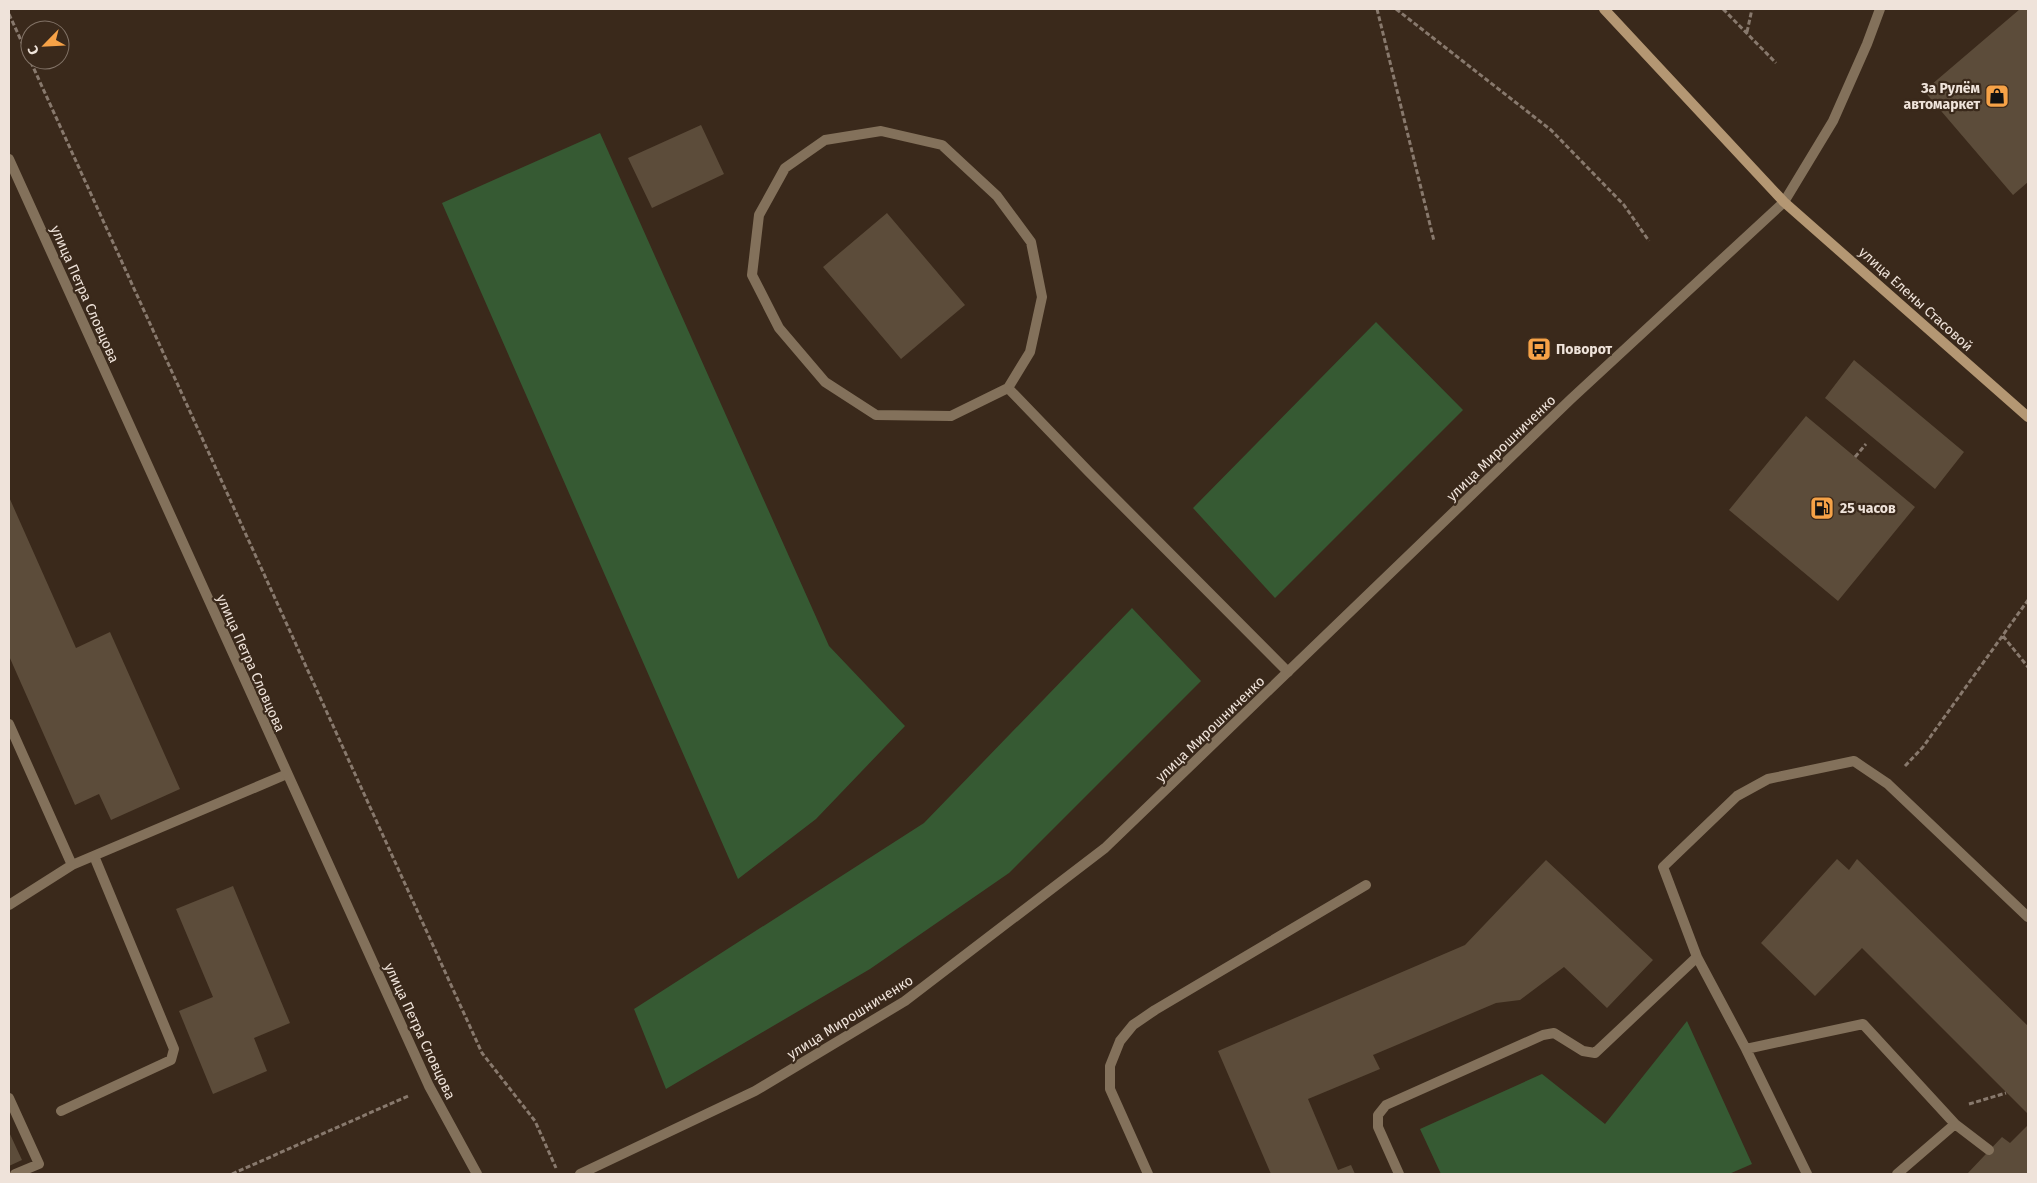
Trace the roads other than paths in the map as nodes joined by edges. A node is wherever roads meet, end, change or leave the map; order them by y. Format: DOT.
graph roads {
  1 [pos="1604,9"];
  2 [pos="1880,9"];
  3 [pos="9,159"];
  4 [pos="1784,202"];
  5 [pos="1008,388"];
  6 [pos="2028,417"];
  7 [pos="1288,672"];
  8 [pos="9,724"];
  9 [pos="287,774"];
  10 [pos="94,856"];
  11 [pos="72,865"];
  12 [pos="1366,885"];
  13 [pos="9,905"];
  14 [pos="2028,917"];
  15 [pos="1697,957"];
  16 [pos="1746,1049"];
  17 [pos="9,1098"];
  18 [pos="60,1111"];
  19 [pos="1955,1124"];
  20 [pos="1989,1150"];
  21 [pos="15,1174"];
  22 [pos="477,1174"];
  23 [pos="580,1174"];
  24 [pos="1148,1174"];
  25 [pos="1399,1174"];
  26 [pos="1807,1174"];
  27 [pos="1897,1174"];
  1 -- 4 [label="main road, улица Елены Стасовой"];
  2 -- 4 [label="street"];
  3 -- 9 [label="street, улица Петра Словцова"];
  4 -- 6 [label="main road, улица Елены Стасовой"];
  4 -- 7 [label="street, улица Мирошниченко"];
  5 -- 5 [label="street"];
  5 -- 7 [label="street"];
  7 -- 23 [label="street, улица Мирошниченко"];
  8 -- 11 [label="street"];
  9 -- 10 [label="street"];
  9 -- 22 [label="street, улица Петра Словцова"];
  10 -- 11 [label="street"];
  10 -- 18 [label="street"];
  11 -- 13 [label="street"];
  12 -- 24 [label="street"];
  14 -- 15 [label="street"];
  15 -- 16 [label="street"];
  15 -- 25 [label="street"];
  16 -- 19 [label="street"];
  16 -- 26 [label="street"];
  17 -- 21 [label="street"];
  19 -- 20 [label="street"];
  19 -- 27 [label="street"];
}
